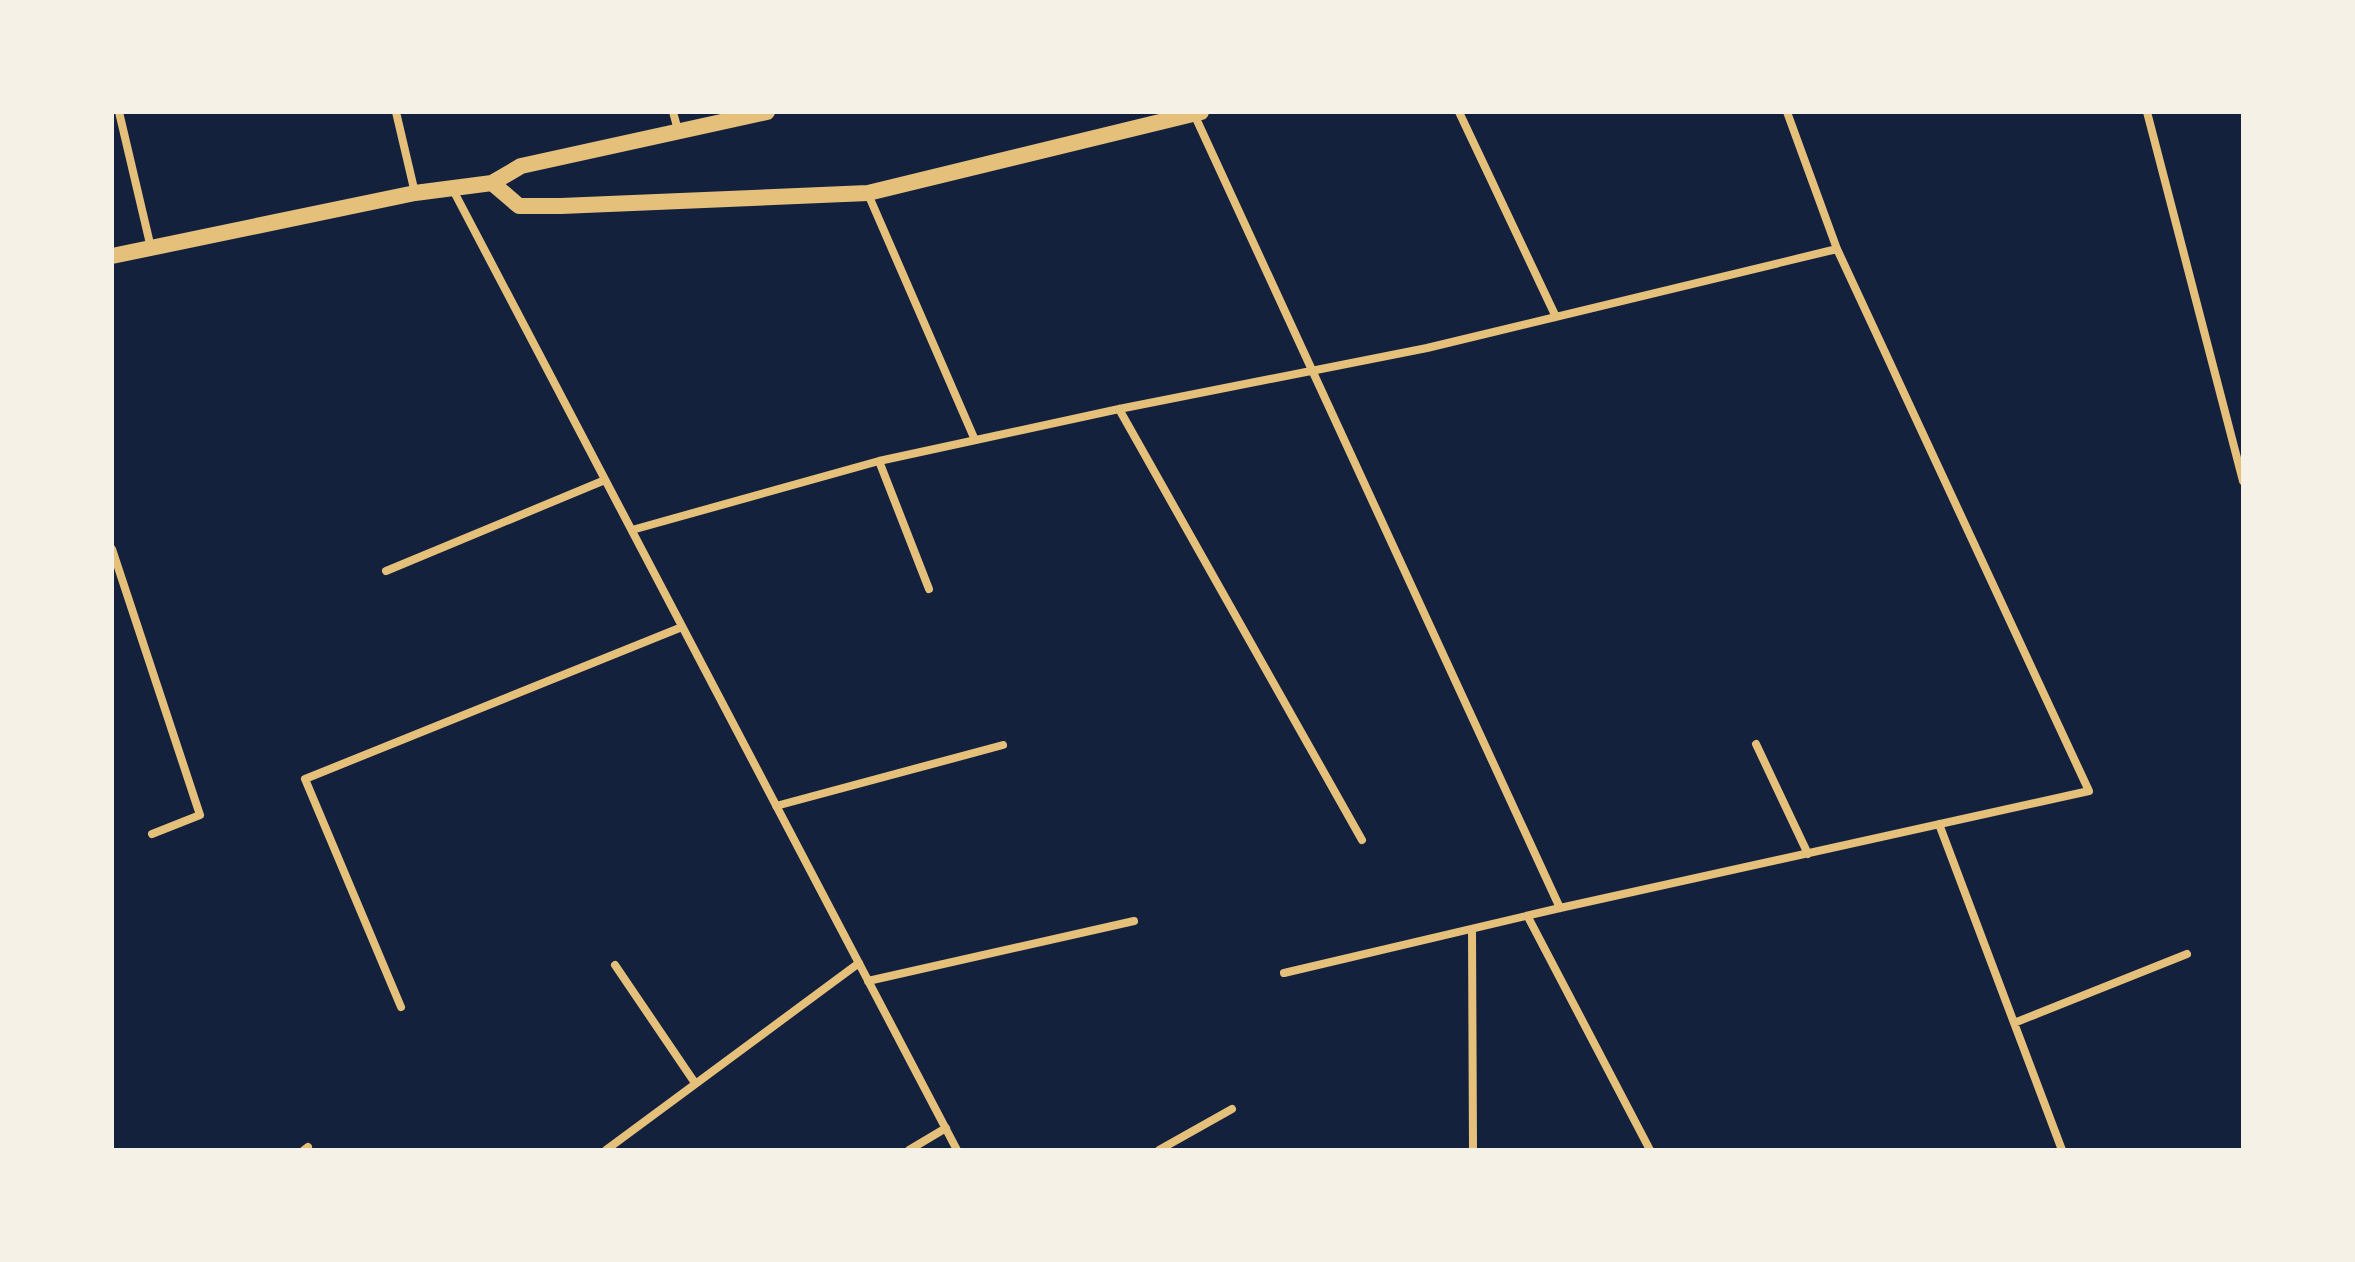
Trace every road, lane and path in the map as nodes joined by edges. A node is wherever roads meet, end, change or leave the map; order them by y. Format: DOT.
graph roads {
  1 [pos="119,112"];
  2 [pos="396,112"];
  3 [pos="673,112"];
  4 [pos="767,112"];
  5 [pos="1459,112"];
  6 [pos="1787,112"];
  7 [pos="2147,112"];
  8 [pos="1197,113"];
  9 [pos="678,130"];
  10 [pos="492,183"];
  11 [pos="452,188"];
  12 [pos="415,193"];
  13 [pos="868,193"];
  14 [pos="151,248"];
  15 [pos="1837,249"];
  16 [pos="112,256"];
  17 [pos="1556,317"];
  18 [pos="1314,371"];
  19 [pos="1119,409"];
  20 [pos="975,440"];
  21 [pos="879,461"];
  22 [pos="605,480"];
  23 [pos="2243,481"];
  24 [pos="632,530"];
  25 [pos="112,549"];
  26 [pos="386,571"];
  27 [pos="929,589"];
  28 [pos="682,627"];
  29 [pos="1756,744"];
  30 [pos="1003,745"];
  31 [pos="776,806"];
  32 [pos="1939,824"];
  33 [pos="152,834"];
  34 [pos="1362,840"];
  35 [pos="1808,854"];
  36 [pos="1560,908"];
  37 [pos="1528,917"];
  38 [pos="1134,921"];
  39 [pos="1472,930"];
  40 [pos="2187,954"];
  41 [pos="859,963"];
  42 [pos="615,965"];
  43 [pos="1284,973"];
  44 [pos="868,981"];
  45 [pos="401,1007"];
  46 [pos="2014,1023"];
  47 [pos="695,1083"];
  48 [pos="1232,1109"];
  49 [pos="946,1128"];
  50 [pos="606,1150"];
  51 [pos="909,1150"];
  52 [pos="957,1150"];
  53 [pos="1159,1150"];
  54 [pos="1473,1150"];
  55 [pos="1650,1150"];
  56 [pos="2062,1150"];
  1 -- 14 [label="street"];
  2 -- 12 [label="street"];
  3 -- 9 [label="street"];
  4 -- 9 [label="main road"];
  5 -- 17 [label="street"];
  6 -- 15 [label="street"];
  7 -- 23 [label="street"];
  8 -- 13 [label="main road"];
  8 -- 18 [label="street"];
  9 -- 10 [label="main road"];
  10 -- 11 [label="main road"];
  10 -- 13 [label="main road"];
  11 -- 12 [label="main road"];
  11 -- 22 [label="street"];
  12 -- 14 [label="main road"];
  13 -- 20 [label="street"];
  14 -- 16 [label="main road"];
  15 -- 17 [label="street"];
  15 -- 32 [label="street"];
  17 -- 18 [label="street"];
  18 -- 19 [label="street"];
  18 -- 36 [label="street"];
  19 -- 20 [label="street"];
  19 -- 34 [label="street"];
  20 -- 21 [label="street"];
  21 -- 24 [label="street"];
  21 -- 27 [label="street"];
  22 -- 24 [label="street"];
  22 -- 26 [label="street"];
  24 -- 28 [label="street"];
  25 -- 33 [label="street"];
  28 -- 31 [label="street"];
  28 -- 45 [label="street"];
  29 -- 35 [label="street"];
  30 -- 31 [label="street"];
  31 -- 41 [label="street"];
  32 -- 35 [label="street"];
  32 -- 46 [label="street"];
  35 -- 36 [label="street"];
  36 -- 37 [label="street"];
  37 -- 39 [label="street"];
  37 -- 55 [label="street"];
  38 -- 44 [label="street"];
  39 -- 43 [label="street"];
  39 -- 54 [label="street"];
  40 -- 46 [label="street"];
  41 -- 44 [label="street"];
  41 -- 47 [label="street"];
  42 -- 47 [label="street"];
  44 -- 49 [label="street"];
  46 -- 56 [label="street"];
  47 -- 50 [label="street"];
  48 -- 53 [label="street"];
  49 -- 51 [label="street"];
  49 -- 52 [label="street"];
}
